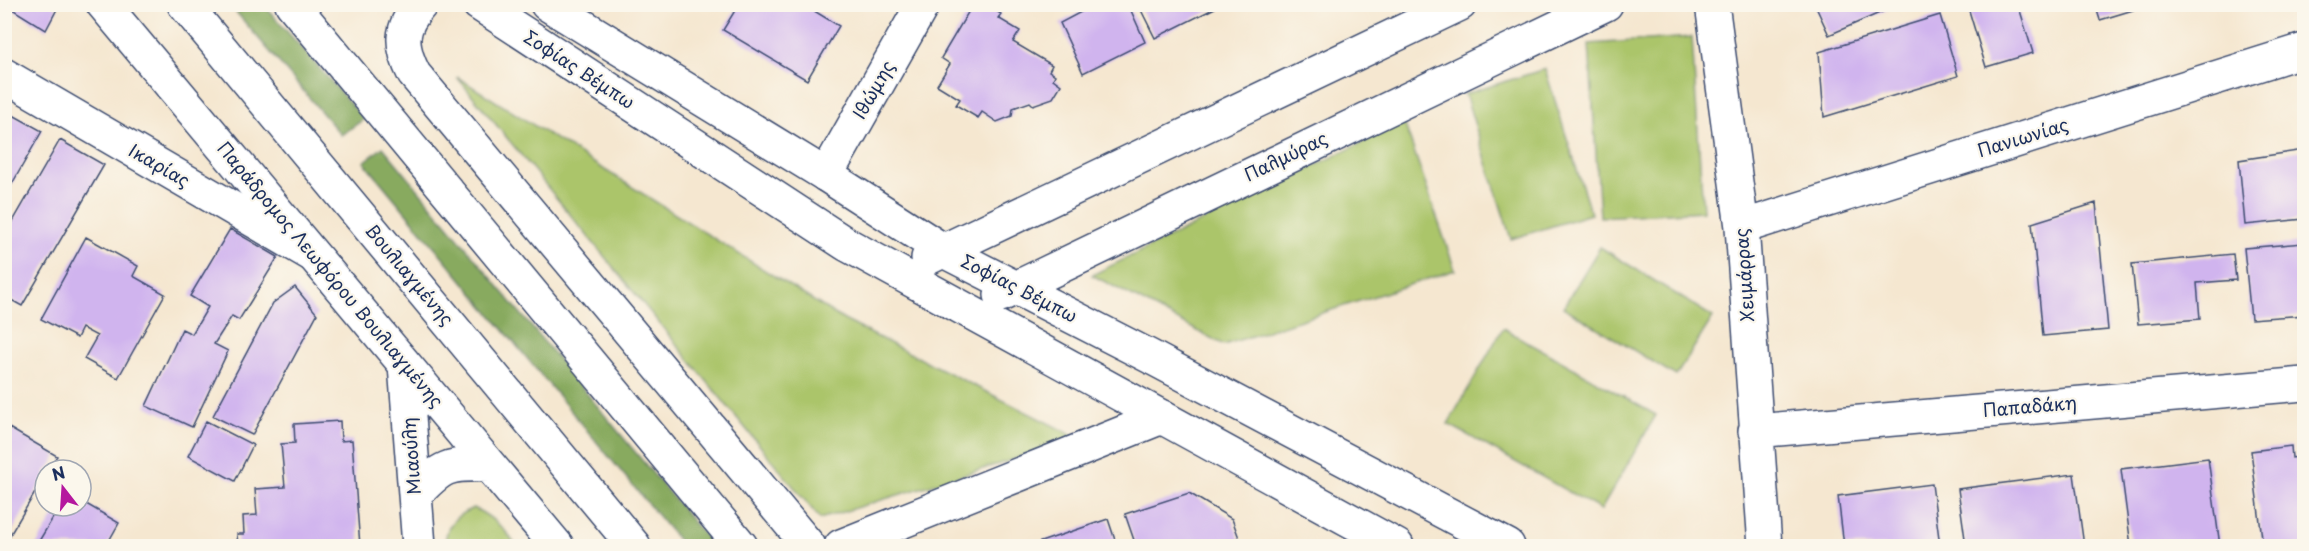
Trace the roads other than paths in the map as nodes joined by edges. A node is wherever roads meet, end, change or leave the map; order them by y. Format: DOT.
graph roads {
  1 [pos="103,4"];
  2 [pos="184,4"];
  3 [pos="292,4"];
  4 [pos="422,4"];
  5 [pos="479,4"];
  6 [pos="547,4"];
  7 [pos="922,4"];
  8 [pos="1460,4"];
  9 [pos="1606,4"];
  10 [pos="1712,4"];
  11 [pos="2304,50"];
  12 [pos="4,75"];
  13 [pos="826,175"];
  14 [pos="1742,227"];
  15 [pos="944,251"];
  16 [pos="314,256"];
  17 [pos="897,273"];
  18 [pos="1015,287"];
  19 [pos="968,313"];
  20 [pos="405,366"];
  21 [pos="2304,384"];
  22 [pos="1162,417"];
  23 [pos="1755,431"];
  24 [pos="489,465"];
  25 [pos="415,495"];
  26 [pos="419,546"];
  27 [pos="557,546"];
  28 [pos="634,546"];
  29 [pos="741,546"];
  30 [pos="809,546"];
  31 [pos="841,546"];
  32 [pos="1397,546"];
  33 [pos="1508,546"];
  34 [pos="1765,546"];
  1 -- 16 [label="main road, Παράδρομος Λεωφόρου Βουλιαγμένης"];
  2 -- 28 [label="main road, Βουλιαγμένης"];
  3 -- 29 [label="main road"];
  4 -- 30 [label="main road"];
  5 -- 17 [label="main road, Σοφίας Βέμπω"];
  6 -- 13 [label="main road, Σοφίας Βέμπω"];
  7 -- 13 [label="main road, Ιθώμης"];
  8 -- 15 [label="main road"];
  9 -- 18 [label="main road, Παλμύρας"];
  10 -- 14 [label="main road, Χειμάρρας"];
  11 -- 14 [label="main road, Πανιωνίας"];
  12 -- 16 [label="main road, Ικαρίας"];
  13 -- 15 [label="main road, Σοφίας Βέμπω"];
  14 -- 23 [label="main road, Χειμάρρας"];
  15 -- 17 [label="main road"];
  15 -- 18 [label="main road, Σοφίας Βέμπω"];
  16 -- 20 [label="main road, Παράδρομος Λεωφόρου Βουλιαγμένης"];
  17 -- 19 [label="main road, Σοφίας Βέμπω"];
  18 -- 19 [label="main road, Παλμύρας"];
  18 -- 33 [label="main road, Σοφίας Βέμπω"];
  19 -- 22 [label="main road, Σοφίας Βέμπω"];
  20 -- 24 [label="main road, Παράδρομος Λεωφόρου Βουλιαγμένης"];
  20 -- 25 [label="main road, Μιαούλη"];
  21 -- 23 [label="main road, Παπαδάκη"];
  22 -- 31 [label="main road"];
  22 -- 32 [label="main road, Σοφίας Βέμπω"];
  23 -- 34 [label="main road, Χειμάρρας"];
  24 -- 25 [label="main road"];
  24 -- 27 [label="main road, Παράδρομος Λεωφόρου Βουλιαγμένης"];
  25 -- 26 [label="main road, Μιαούλη"];
}
